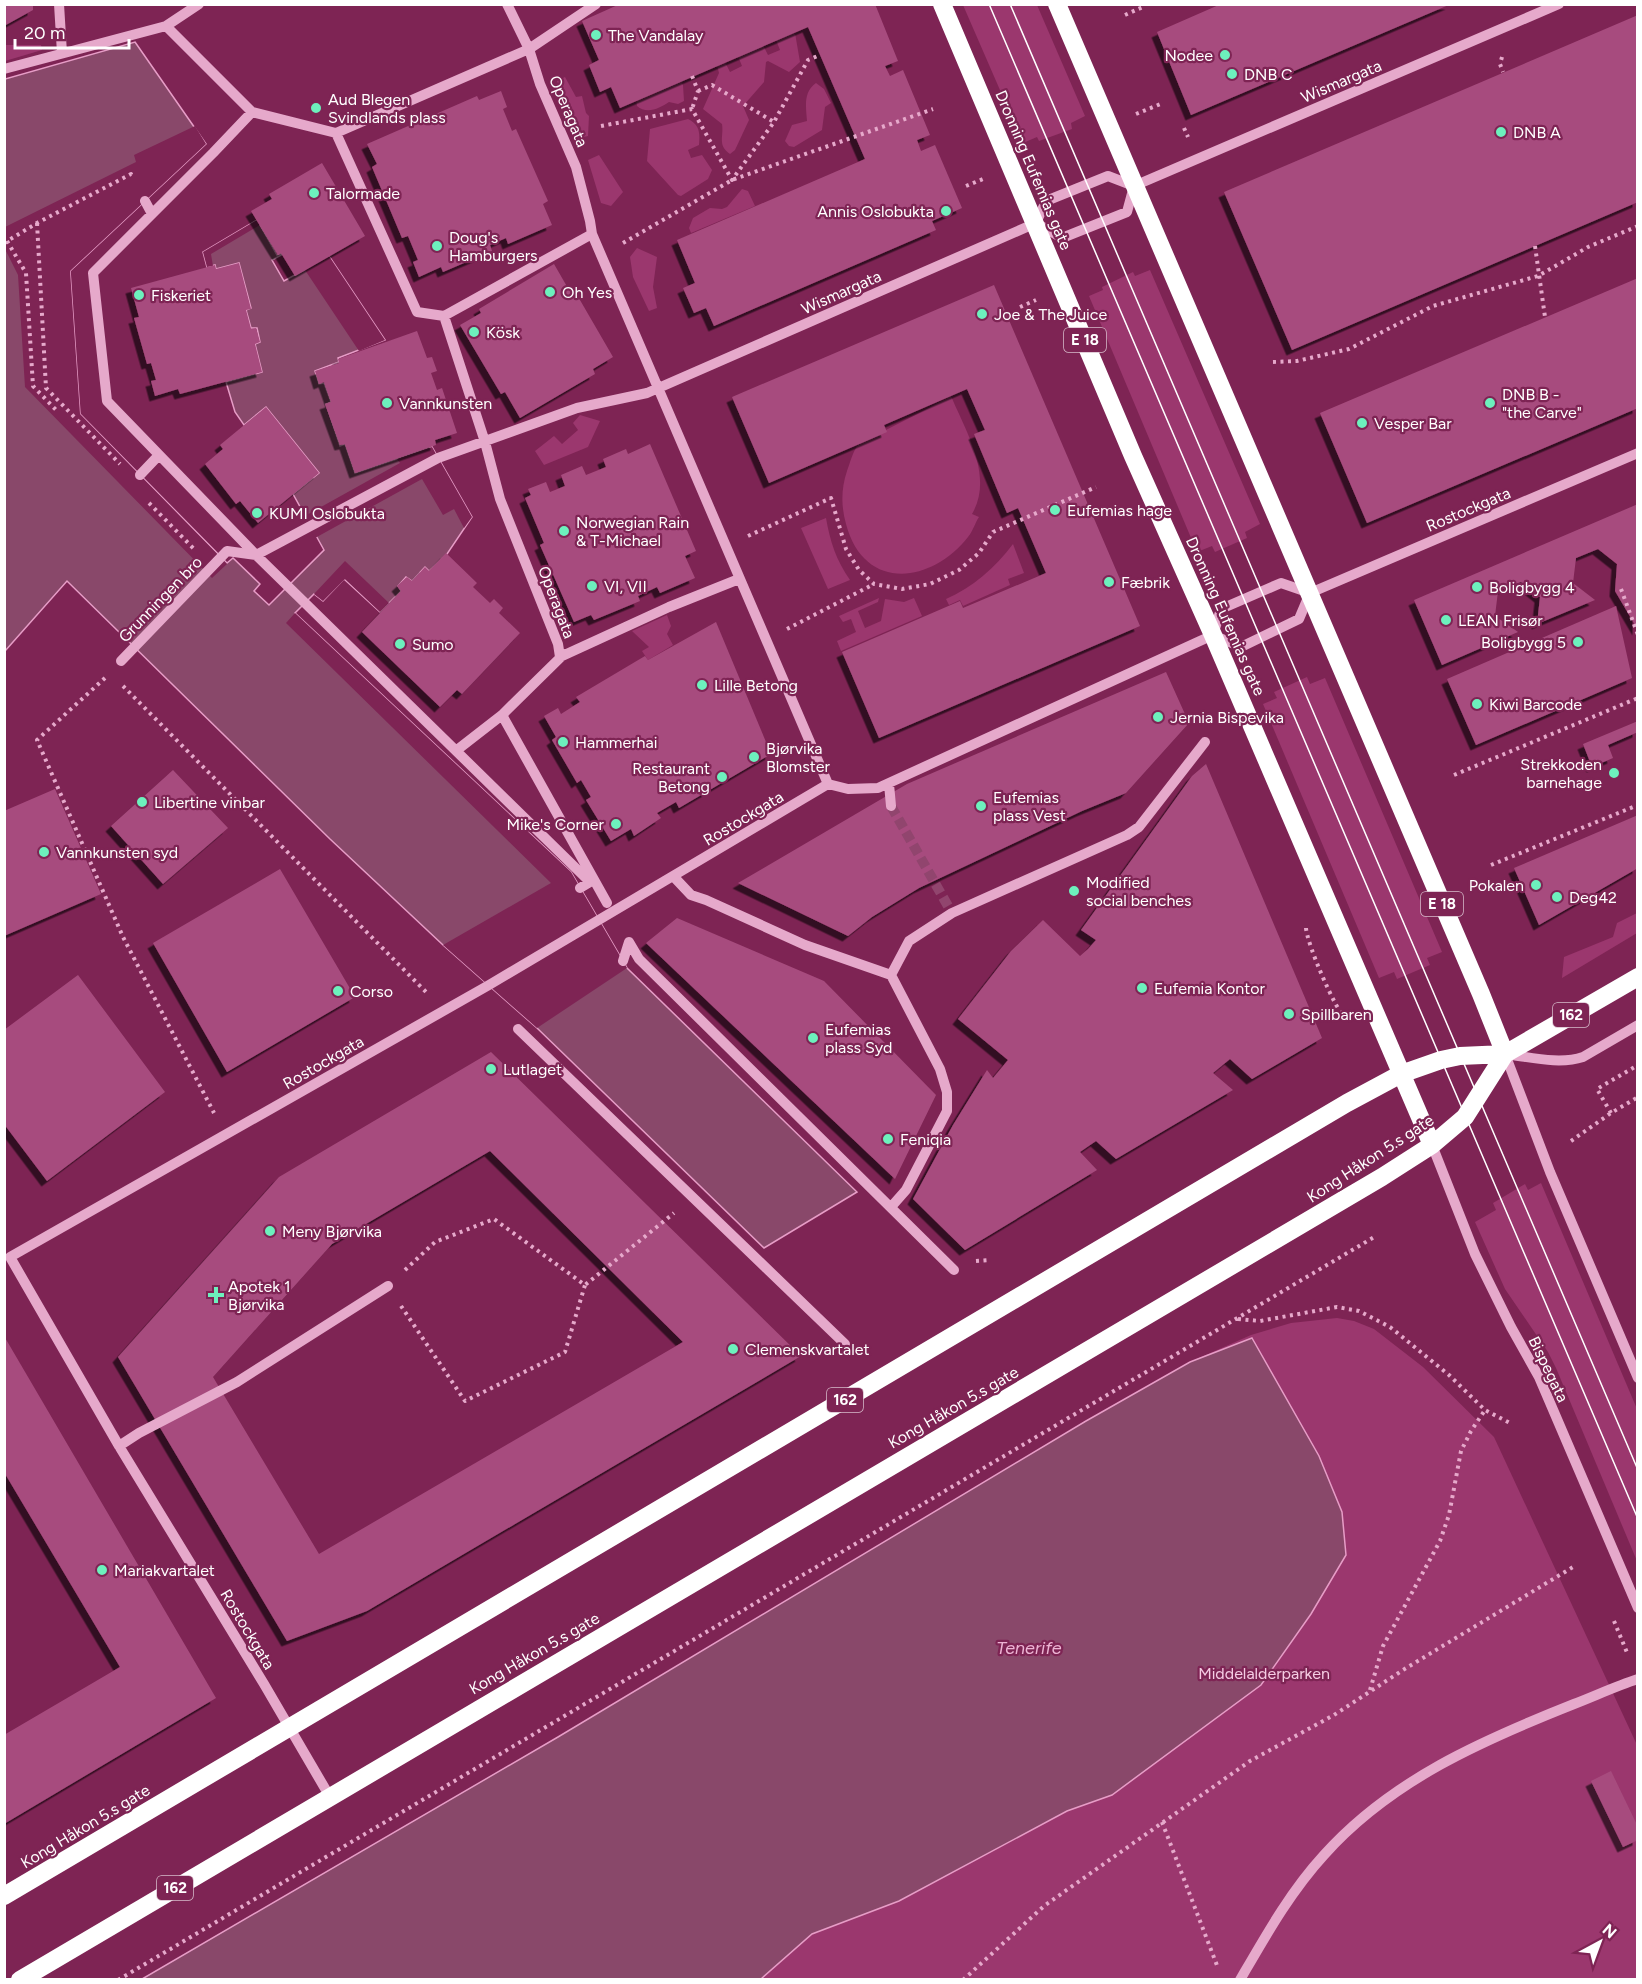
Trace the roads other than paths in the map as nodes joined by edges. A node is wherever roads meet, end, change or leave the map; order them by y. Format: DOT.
graph roads {
  1 [pos="59,4"];
  2 [pos="199,4"];
  3 [pos="507,4"];
  4 [pos="596,4"];
  5 [pos="942,4"];
  6 [pos="1057,4"];
  7 [pos="1559,4"];
  8 [pos="166,26"];
  9 [pos="529,49"];
  10 [pos="62,53"];
  11 [pos="4,69"];
  12 [pos="252,112"];
  13 [pos="336,133"];
  14 [pos="1134,186"];
  15 [pos="145,201"];
  16 [pos="152,214"];
  17 [pos="1036,224"];
  18 [pos="592,234"];
  19 [pos="444,316"];
  20 [pos="658,388"];
  21 [pos="485,442"];
  22 [pos="1638,453"];
  23 [pos="159,455"];
  24 [pos="140,475"];
  25 [pos="256,555"];
  26 [pos="739,579"];
  27 [pos="1310,593"];
  28 [pos="1213,635"];
  29 [pos="560,657"];
  30 [pos="122,660"];
  31 [pos="502,715"];
  32 [pos="1205,742"];
  33 [pos="457,750"];
  34 [pos="828,784"];
  35 [pos="889,784"];
  36 [pos="891,806"];
  37 [pos="674,877"];
  38 [pos="623,961"];
  39 [pos="891,975"];
  40 [pos="1638,977"];
  41 [pos="1638,1025"];
  42 [pos="518,1029"];
  43 [pos="1505,1054"];
  44 [pos="1401,1074"];
  45 [pos="1431,1145"];
  46 [pos="891,1207"];
  47 [pos="954,1270"];
  48 [pos="388,1286"];
  49 [pos="845,1344"];
  50 [pos="1638,1378"];
  51 [pos="119,1446"];
  52 [pos="1638,1608"];
  53 [pos="1638,1678"];
  54 [pos="290,1727"];
  55 [pos="330,1797"];
  56 [pos="4,1896"];
  57 [pos="20,1980"];
  58 [pos="1240,1980"];
  1 -- 10 [label="street"];
  2 -- 8 [label="street"];
  3 -- 9 [label="street, Operagata"];
  4 -- 9 [label="street"];
  5 -- 17 [label="highway, Dronning Eufemias gate / E 18"];
  6 -- 14 [label="highway, E 18"];
  7 -- 14 [label="street, Wismargata"];
  8 -- 10 [label="street"];
  8 -- 12 [label="street"];
  9 -- 13 [label="street"];
  9 -- 18 [label="street, Operagata"];
  10 -- 11 [label="street"];
  12 -- 13 [label="street"];
  12 -- 16 [label="street"];
  13 -- 19 [label="street"];
  14 -- 17 [label="street"];
  14 -- 17 [label="street"];
  14 -- 27 [label="highway, E 18"];
  15 -- 16 [label="street"];
  16 -- 23 [label="street"];
  17 -- 20 [label="street, Wismargata"];
  17 -- 28 [label="highway, Dronning Eufemias gate / E 18"];
  18 -- 19 [label="street"];
  18 -- 20 [label="street, Operagata"];
  19 -- 21 [label="street, Operagata"];
  20 -- 21 [label="street"];
  20 -- 26 [label="street, Operagata"];
  21 -- 25 [label="street"];
  21 -- 29 [label="street, Operagata"];
  22 -- 27 [label="street, Rostockgata"];
  23 -- 24 [label="street"];
  23 -- 25 [label="street"];
  25 -- 30 [label="street, Grunningen bro"];
  25 -- 33 [label="street"];
  26 -- 29 [label="street, Operagata"];
  26 -- 34 [label="street, Operagata"];
  27 -- 28 [label="street"];
  27 -- 28 [label="street"];
  27 -- 43 [label="highway, E 18"];
  28 -- 35 [label="street"];
  28 -- 44 [label="highway, Dronning Eufemias gate / E 18"];
  29 -- 31 [label="street"];
  31 -- 33 [label="street"];
  31 -- 33 [label="street"];
  32 -- 39 [label="street"];
  34 -- 35 [label="street"];
  34 -- 37 [label="street, Rostockgata"];
  35 -- 36 [label="street"];
  37 -- 39 [label="street"];
  37 -- 51 [label="street, Rostockgata"];
  38 -- 46 [label="street"];
  39 -- 46 [label="street"];
  40 -- 43 [label="highway, 162"];
  41 -- 43 [label="street"];
  42 -- 49 [label="street"];
  43 -- 44 [label="highway, Kong Håkon 5.s gate / 162"];
  43 -- 45 [label="highway, Kong Håkon 5.s gate / 162"];
  43 -- 50 [label="street"];
  44 -- 45 [label="highway, Dronning Eufemias gate / E 18"];
  44 -- 54 [label="highway, Kong Håkon 5.s gate / 162"];
  45 -- 52 [label="street, Bispegata"];
  45 -- 55 [label="highway, Kong Håkon 5.s gate / 162"];
  46 -- 47 [label="street"];
  48 -- 51 [label="street"];
  51 -- 54 [label="street, Rostockgata"];
  53 -- 58 [label="street"];
  54 -- 55 [label="street, Rostockgata"];
  54 -- 56 [label="highway, Kong Håkon 5.s gate / 162"];
  55 -- 57 [label="highway, Kong Håkon 5.s gate / 162"];
}
